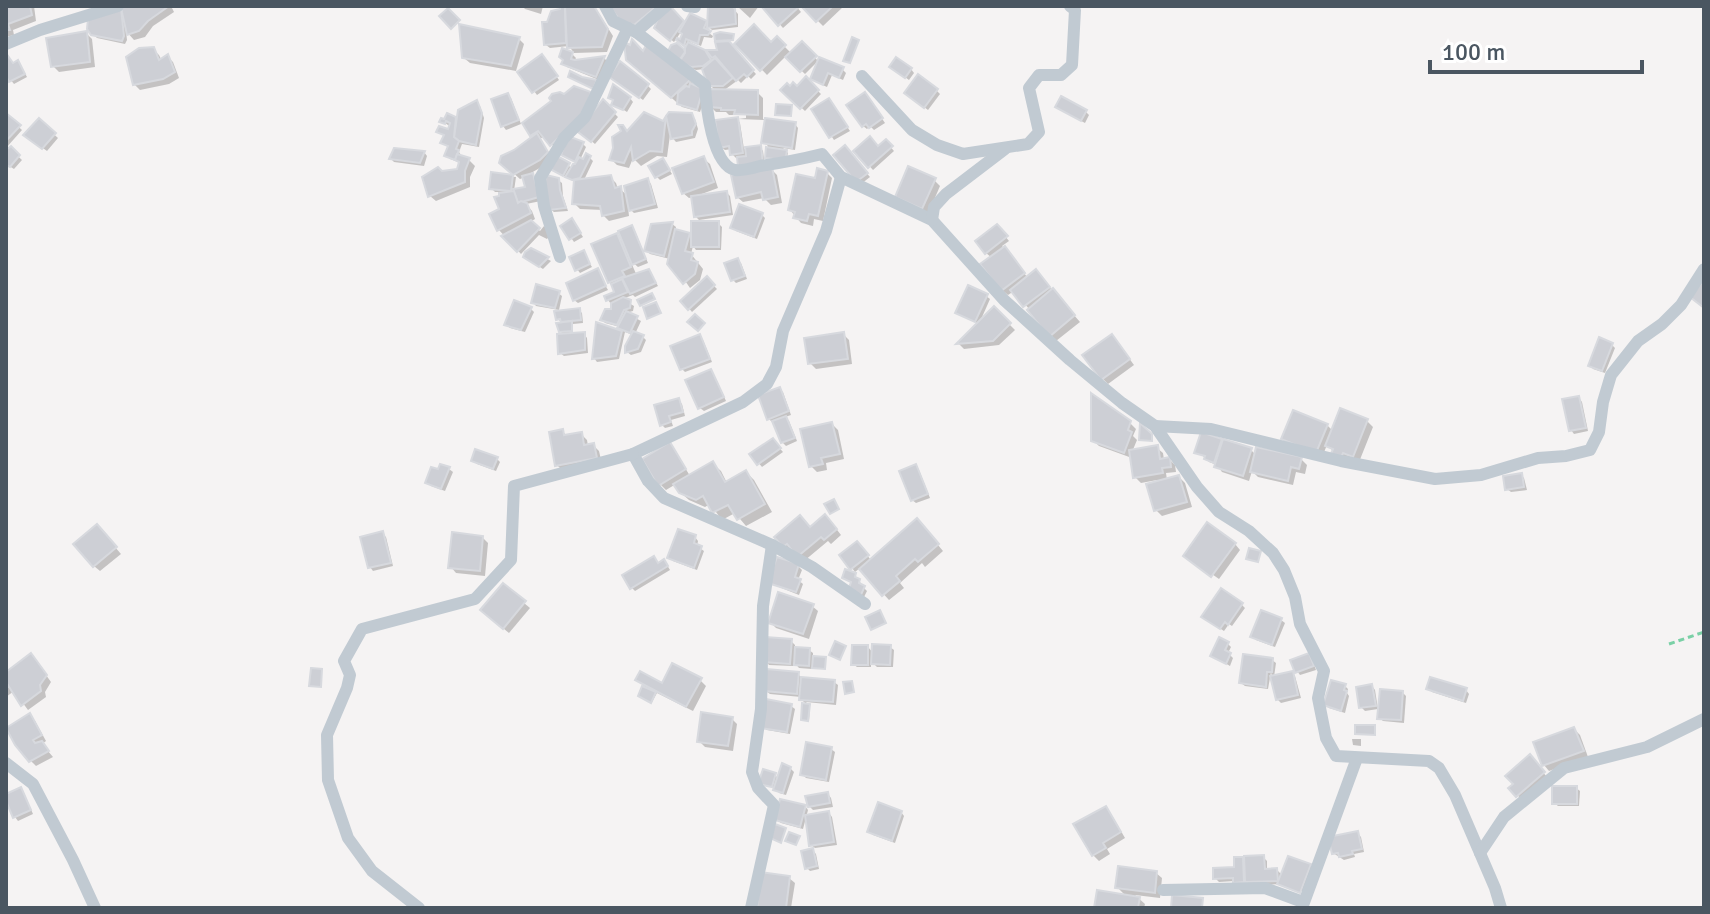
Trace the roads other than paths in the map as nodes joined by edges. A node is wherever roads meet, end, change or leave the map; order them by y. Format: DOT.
graph roads {
  1 [pos="118,6"];
  2 [pos="605,6"];
  3 [pos="666,6"];
  4 [pos="1070,6"];
  5 [pos="632,30"];
  6 [pos="6,44"];
  7 [pos="862,76"];
  8 [pos="1008,147"];
  9 [pos="841,177"];
  10 [pos="932,220"];
  11 [pos="560,257"];
  12 [pos="1704,269"];
  13 [pos="1155,426"];
  14 [pos="633,454"];
  15 [pos="772,545"];
  16 [pos="865,604"];
  17 [pos="1704,719"];
  18 [pos="1357,758"];
  19 [pos="6,763"];
  20 [pos="1480,853"];
  21 [pos="1163,890"];
  22 [pos="1302,905"];
  23 [pos="95,908"];
  24 [pos="419,908"];
  25 [pos="751,908"];
  26 [pos="1501,908"];
  1 -- 6 [label="street"];
  2 -- 5 [label="street"];
  3 -- 5 [label="street"];
  4 -- 8 [label="street"];
  5 -- 9 [label="street"];
  5 -- 11 [label="street"];
  7 -- 8 [label="street"];
  8 -- 10 [label="street"];
  9 -- 10 [label="street"];
  9 -- 14 [label="street"];
  10 -- 13 [label="street"];
  12 -- 13 [label="street"];
  13 -- 18 [label="street"];
  14 -- 15 [label="street"];
  14 -- 24 [label="street"];
  15 -- 16 [label="street"];
  15 -- 25 [label="street"];
  17 -- 20 [label="street"];
  18 -- 20 [label="street"];
  18 -- 22 [label="street"];
  19 -- 23 [label="street"];
  20 -- 26 [label="street"];
  21 -- 22 [label="street"];
}
